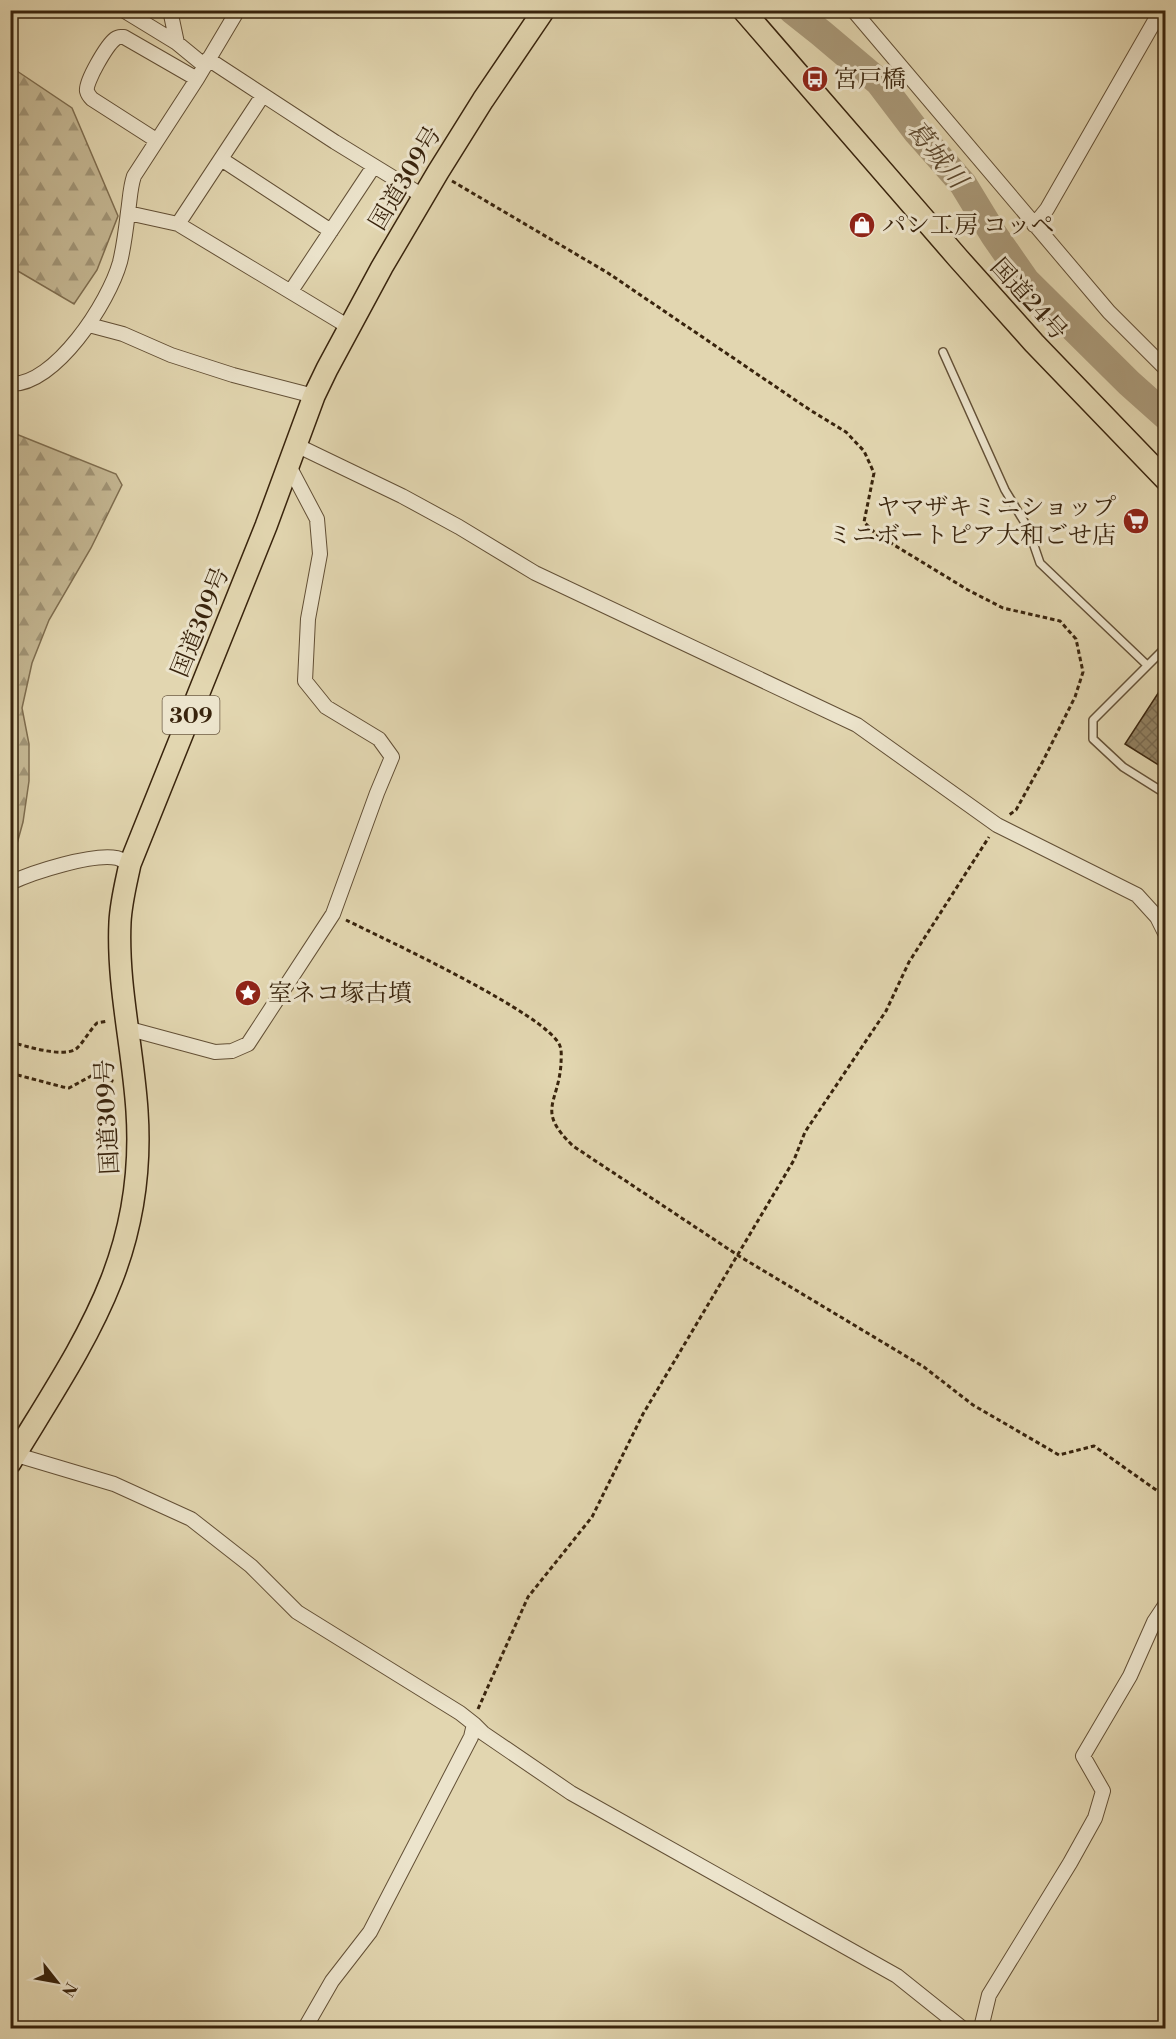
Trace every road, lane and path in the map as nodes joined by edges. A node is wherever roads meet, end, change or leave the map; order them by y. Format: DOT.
graph roads {
  1 [pos="123,10"];
  2 [pos="170,10"];
  3 [pos="238,10"];
  4 [pos="544,10"];
  5 [pos="743,10"];
  6 [pos="853,10"];
  7 [pos="1161,10"];
  8 [pos="177,43"];
  9 [pos="206,63"];
  10 [pos="197,79"];
  11 [pos="263,95"];
  12 [pos="156,140"];
  13 [pos="221,159"];
  14 [pos="374,166"];
  15 [pos="438,172"];
  16 [pos="423,196"];
  17 [pos="128,213"];
  18 [pos="178,224"];
  19 [pos="1034,225"];
  20 [pos="331,231"];
  21 [pos="291,291"];
  22 [pos="89,325"];
  23 [pos="349,327"];
  24 [pos="943,352"];
  25 [pos="1166,369"];
  26 [pos="10,384"];
  27 [pos="314,396"];
  28 [pos="296,445"];
  29 [pos="289,466"];
  30 [pos="1166,480"];
  31 [pos="1166,647"];
  32 [pos="1147,665"];
  33 [pos="1166,794"];
  34 [pos="997,825"];
  35 [pos="130,864"];
  36 [pos="10,883"];
  37 [pos="333,914"];
  38 [pos="1166,935"];
  39 [pos="126,1024"];
  40 [pos="10,1042"];
  41 [pos="10,1073"];
  42 [pos="134,1088"];
  43 [pos="739,1256"];
  44 [pos="12,1457"];
  45 [pos="1166,1497"];
  46 [pos="1166,1604"];
  47 [pos="474,1724"];
  48 [pos="304,2028"];
  49 [pos="962,2028"];
  50 [pos="981,2028"];
  1 -- 8 [label="street"];
  2 -- 8 [label="street"];
  3 -- 9 [label="street"];
  4 -- 15 [label="highway, 国道309号 / 309"];
  5 -- 30 [label="highway, 国道24号"];
  6 -- 19 [label="street"];
  7 -- 19 [label="street"];
  8 -- 9 [label="street"];
  9 -- 10 [label="street"];
  9 -- 11 [label="street"];
  10 -- 12 [label="street"];
  10 -- 12 [label="street"];
  11 -- 13 [label="street"];
  11 -- 14 [label="street"];
  12 -- 17 [label="street"];
  13 -- 18 [label="street"];
  13 -- 20 [label="street"];
  14 -- 16 [label="street"];
  14 -- 20 [label="street"];
  15 -- 16 [label="highway, 国道309号 / 309"];
  15 -- 34 [label="path"];
  16 -- 23 [label="highway, 国道309号 / 309"];
  17 -- 18 [label="street"];
  17 -- 22 [label="street"];
  18 -- 21 [label="street"];
  19 -- 25 [label="street"];
  20 -- 21 [label="street"];
  21 -- 23 [label="street"];
  22 -- 26 [label="street"];
  22 -- 27 [label="street"];
  23 -- 27 [label="highway, 国道309号 / 309"];
  24 -- 32 [label="lane"];
  27 -- 28 [label="highway, 国道309号 / 309"];
  28 -- 29 [label="highway, 国道309号 / 309"];
  28 -- 34 [label="street"];
  29 -- 35 [label="highway, 国道309号 / 309"];
  29 -- 37 [label="street"];
  31 -- 32 [label="lane"];
  32 -- 33 [label="lane"];
  34 -- 38 [label="street"];
  34 -- 43 [label="path"];
  35 -- 36 [label="street"];
  35 -- 39 [label="highway, 国道309号 / 309"];
  37 -- 39 [label="street"];
  37 -- 43 [label="path"];
  39 -- 40 [label="path"];
  39 -- 42 [label="highway, 国道309号 / 309"];
  41 -- 42 [label="path"];
  42 -- 44 [label="highway, 国道309号 / 309"];
  43 -- 45 [label="path"];
  43 -- 47 [label="path"];
  44 -- 47 [label="street"];
  46 -- 50 [label="street"];
  47 -- 48 [label="street"];
  47 -- 49 [label="street"];
}
